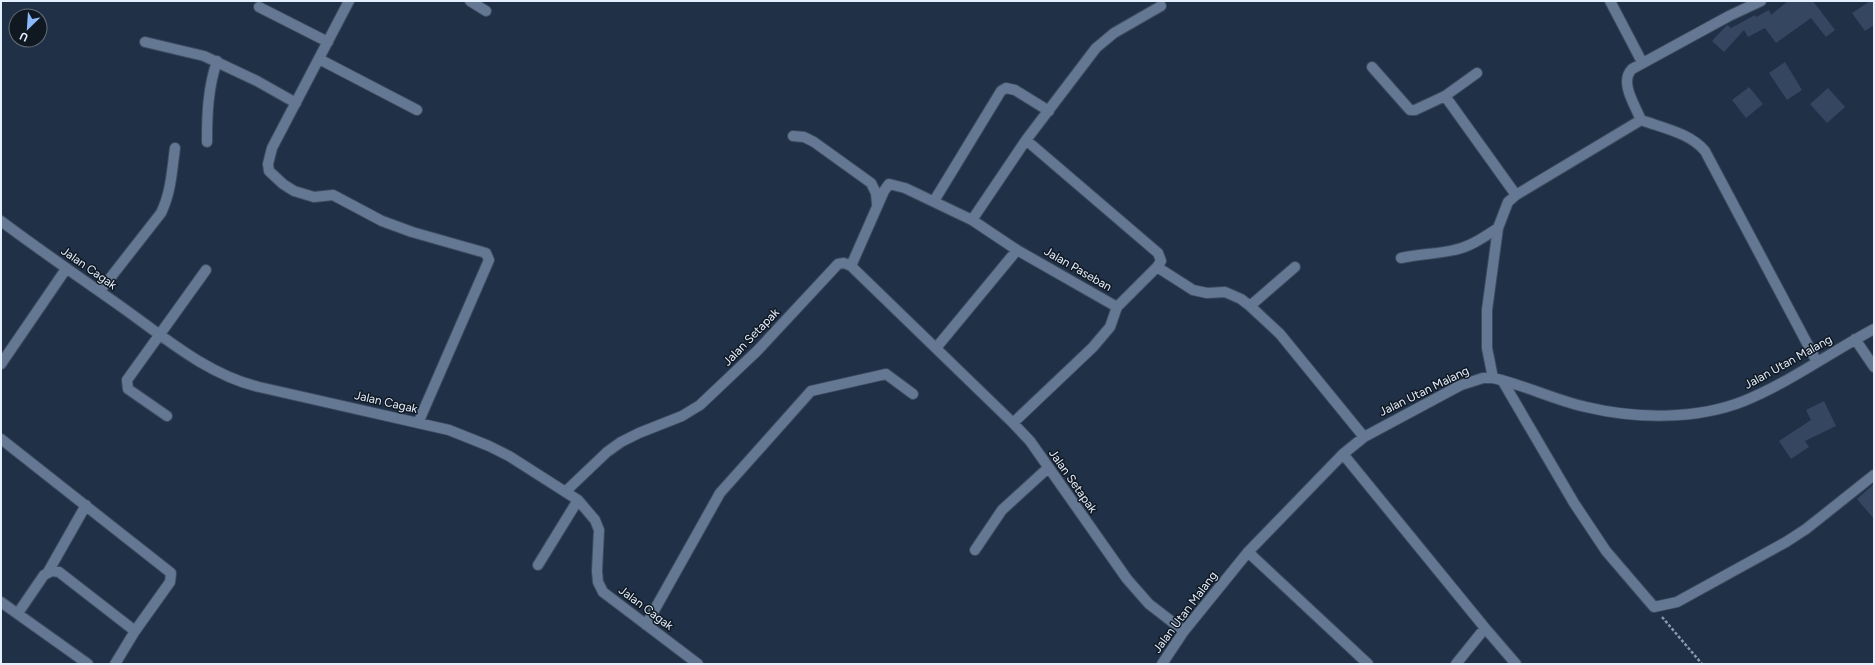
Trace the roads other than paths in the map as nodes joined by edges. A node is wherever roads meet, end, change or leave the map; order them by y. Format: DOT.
graph roads {
  1 [pos="349,1"];
  2 [pos="470,1"];
  3 [pos="1610,1"];
  4 [pos="1762,1"];
  5 [pos="1161,6"];
  6 [pos="259,7"];
  7 [pos="486,11"];
  8 [pos="145,42"];
  9 [pos="328,42"];
  10 [pos="319,59"];
  11 [pos="217,61"];
  12 [pos="1642,62"];
  13 [pos="1372,66"];
  14 [pos="1477,73"];
  15 [pos="1445,96"];
  16 [pos="296,103"];
  17 [pos="417,110"];
  18 [pos="1049,111"];
  19 [pos="1641,120"];
  20 [pos="793,136"];
  21 [pos="1026,140"];
  22 [pos="207,142"];
  23 [pos="175,148"];
  24 [pos="1516,195"];
  25 [pos="934,201"];
  26 [pos="877,206"];
  27 [pos="972,220"];
  28 [pos="1,221"];
  29 [pos="1498,228"];
  30 [pos="1018,250"];
  31 [pos="1401,258"];
  32 [pos="851,266"];
  33 [pos="1157,267"];
  34 [pos="1295,268"];
  35 [pos="66,269"];
  36 [pos="206,270"];
  37 [pos="100,291"];
  38 [pos="1250,306"];
  39 [pos="1117,307"];
  40 [pos="1874,329"];
  41 [pos="160,334"];
  42 [pos="1855,339"];
  43 [pos="936,348"];
  44 [pos="1817,362"];
  45 [pos="1,364"];
  46 [pos="1874,367"];
  47 [pos="1498,379"];
  48 [pos="913,394"];
  49 [pos="167,416"];
  50 [pos="418,423"];
  51 [pos="1013,423"];
  52 [pos="1364,437"];
  53 [pos="1,440"];
  54 [pos="1343,454"];
  55 [pos="1048,468"];
  56 [pos="1874,474"];
  57 [pos="566,491"];
  58 [pos="578,500"];
  59 [pos="86,505"];
  60 [pos="975,550"];
  61 [pos="1248,552"];
  62 [pos="538,564"];
  63 [pos="48,572"];
  64 [pos="1,602"];
  65 [pos="18,613"];
  66 [pos="646,625"];
  67 [pos="1485,628"];
  68 [pos="135,631"];
  69 [pos="1184,631"];
  70 [pos="88,664"];
  71 [pos="115,664"];
  72 [pos="698,664"];
  73 [pos="1162,664"];
  74 [pos="1368,664"];
  75 [pos="1456,664"];
  76 [pos="1516,664"];
  1 -- 9 [label="street"];
  2 -- 7 [label="street"];
  3 -- 12 [label="street"];
  4 -- 12 [label="street"];
  5 -- 18 [label="street"];
  6 -- 9 [label="street"];
  8 -- 11 [label="street"];
  9 -- 10 [label="street"];
  10 -- 16 [label="street"];
  10 -- 17 [label="street"];
  11 -- 16 [label="street"];
  11 -- 22 [label="street"];
  12 -- 19 [label="street"];
  13 -- 15 [label="street"];
  14 -- 15 [label="street"];
  15 -- 24 [label="street"];
  16 -- 50 [label="street"];
  18 -- 21 [label="street"];
  18 -- 25 [label="street"];
  19 -- 24 [label="street"];
  19 -- 44 [label="street"];
  20 -- 26 [label="street"];
  21 -- 27 [label="street"];
  21 -- 33 [label="street"];
  23 -- 37 [label="street"];
  24 -- 29 [label="street"];
  25 -- 26 [label="street, Jalan Paseban"];
  25 -- 27 [label="street, Jalan Paseban"];
  26 -- 32 [label="street, Jalan Paseban"];
  27 -- 30 [label="street, Jalan Paseban"];
  28 -- 35 [label="street, Jalan Cagak"];
  29 -- 31 [label="street"];
  29 -- 47 [label="street"];
  30 -- 39 [label="street, Jalan Paseban"];
  30 -- 43 [label="street"];
  32 -- 43 [label="street, Jalan Setapak"];
  32 -- 57 [label="street, Jalan Setapak"];
  33 -- 38 [label="street"];
  33 -- 39 [label="street, Jalan Paseban"];
  34 -- 38 [label="street"];
  35 -- 37 [label="street, Jalan Cagak"];
  35 -- 45 [label="street"];
  36 -- 41 [label="street"];
  37 -- 41 [label="street, Jalan Cagak"];
  38 -- 52 [label="street"];
  39 -- 51 [label="street"];
  40 -- 42 [label="street, Jalan Utan Malang"];
  41 -- 49 [label="street"];
  41 -- 50 [label="street, Jalan Cagak"];
  42 -- 44 [label="street, Jalan Utan Malang"];
  42 -- 46 [label="street"];
  43 -- 51 [label="street, Jalan Setapak"];
  44 -- 47 [label="street, Jalan Utan Malang"];
  47 -- 52 [label="street, Jalan Utan Malang"];
  47 -- 56 [label="street"];
  48 -- 66 [label="street"];
  50 -- 57 [label="street, Jalan Cagak"];
  51 -- 55 [label="street, Jalan Setapak"];
  52 -- 54 [label="street, Jalan Utan Malang"];
  53 -- 59 [label="street"];
  54 -- 61 [label="street, Jalan Utan Malang"];
  54 -- 67 [label="street"];
  55 -- 60 [label="street"];
  55 -- 69 [label="street, Jalan Setapak"];
  57 -- 58 [label="street, Jalan Cagak"];
  58 -- 62 [label="street"];
  58 -- 66 [label="street, Jalan Cagak"];
  59 -- 63 [label="street"];
  59 -- 68 [label="street"];
  61 -- 69 [label="street, Jalan Utan Malang"];
  61 -- 74 [label="street"];
  63 -- 65 [label="street"];
  63 -- 68 [label="street"];
  64 -- 65 [label="street"];
  65 -- 70 [label="street"];
  66 -- 72 [label="street, Jalan Cagak"];
  67 -- 75 [label="street"];
  67 -- 76 [label="street"];
  68 -- 71 [label="street"];
  69 -- 73 [label="street, Jalan Utan Malang"];
}
